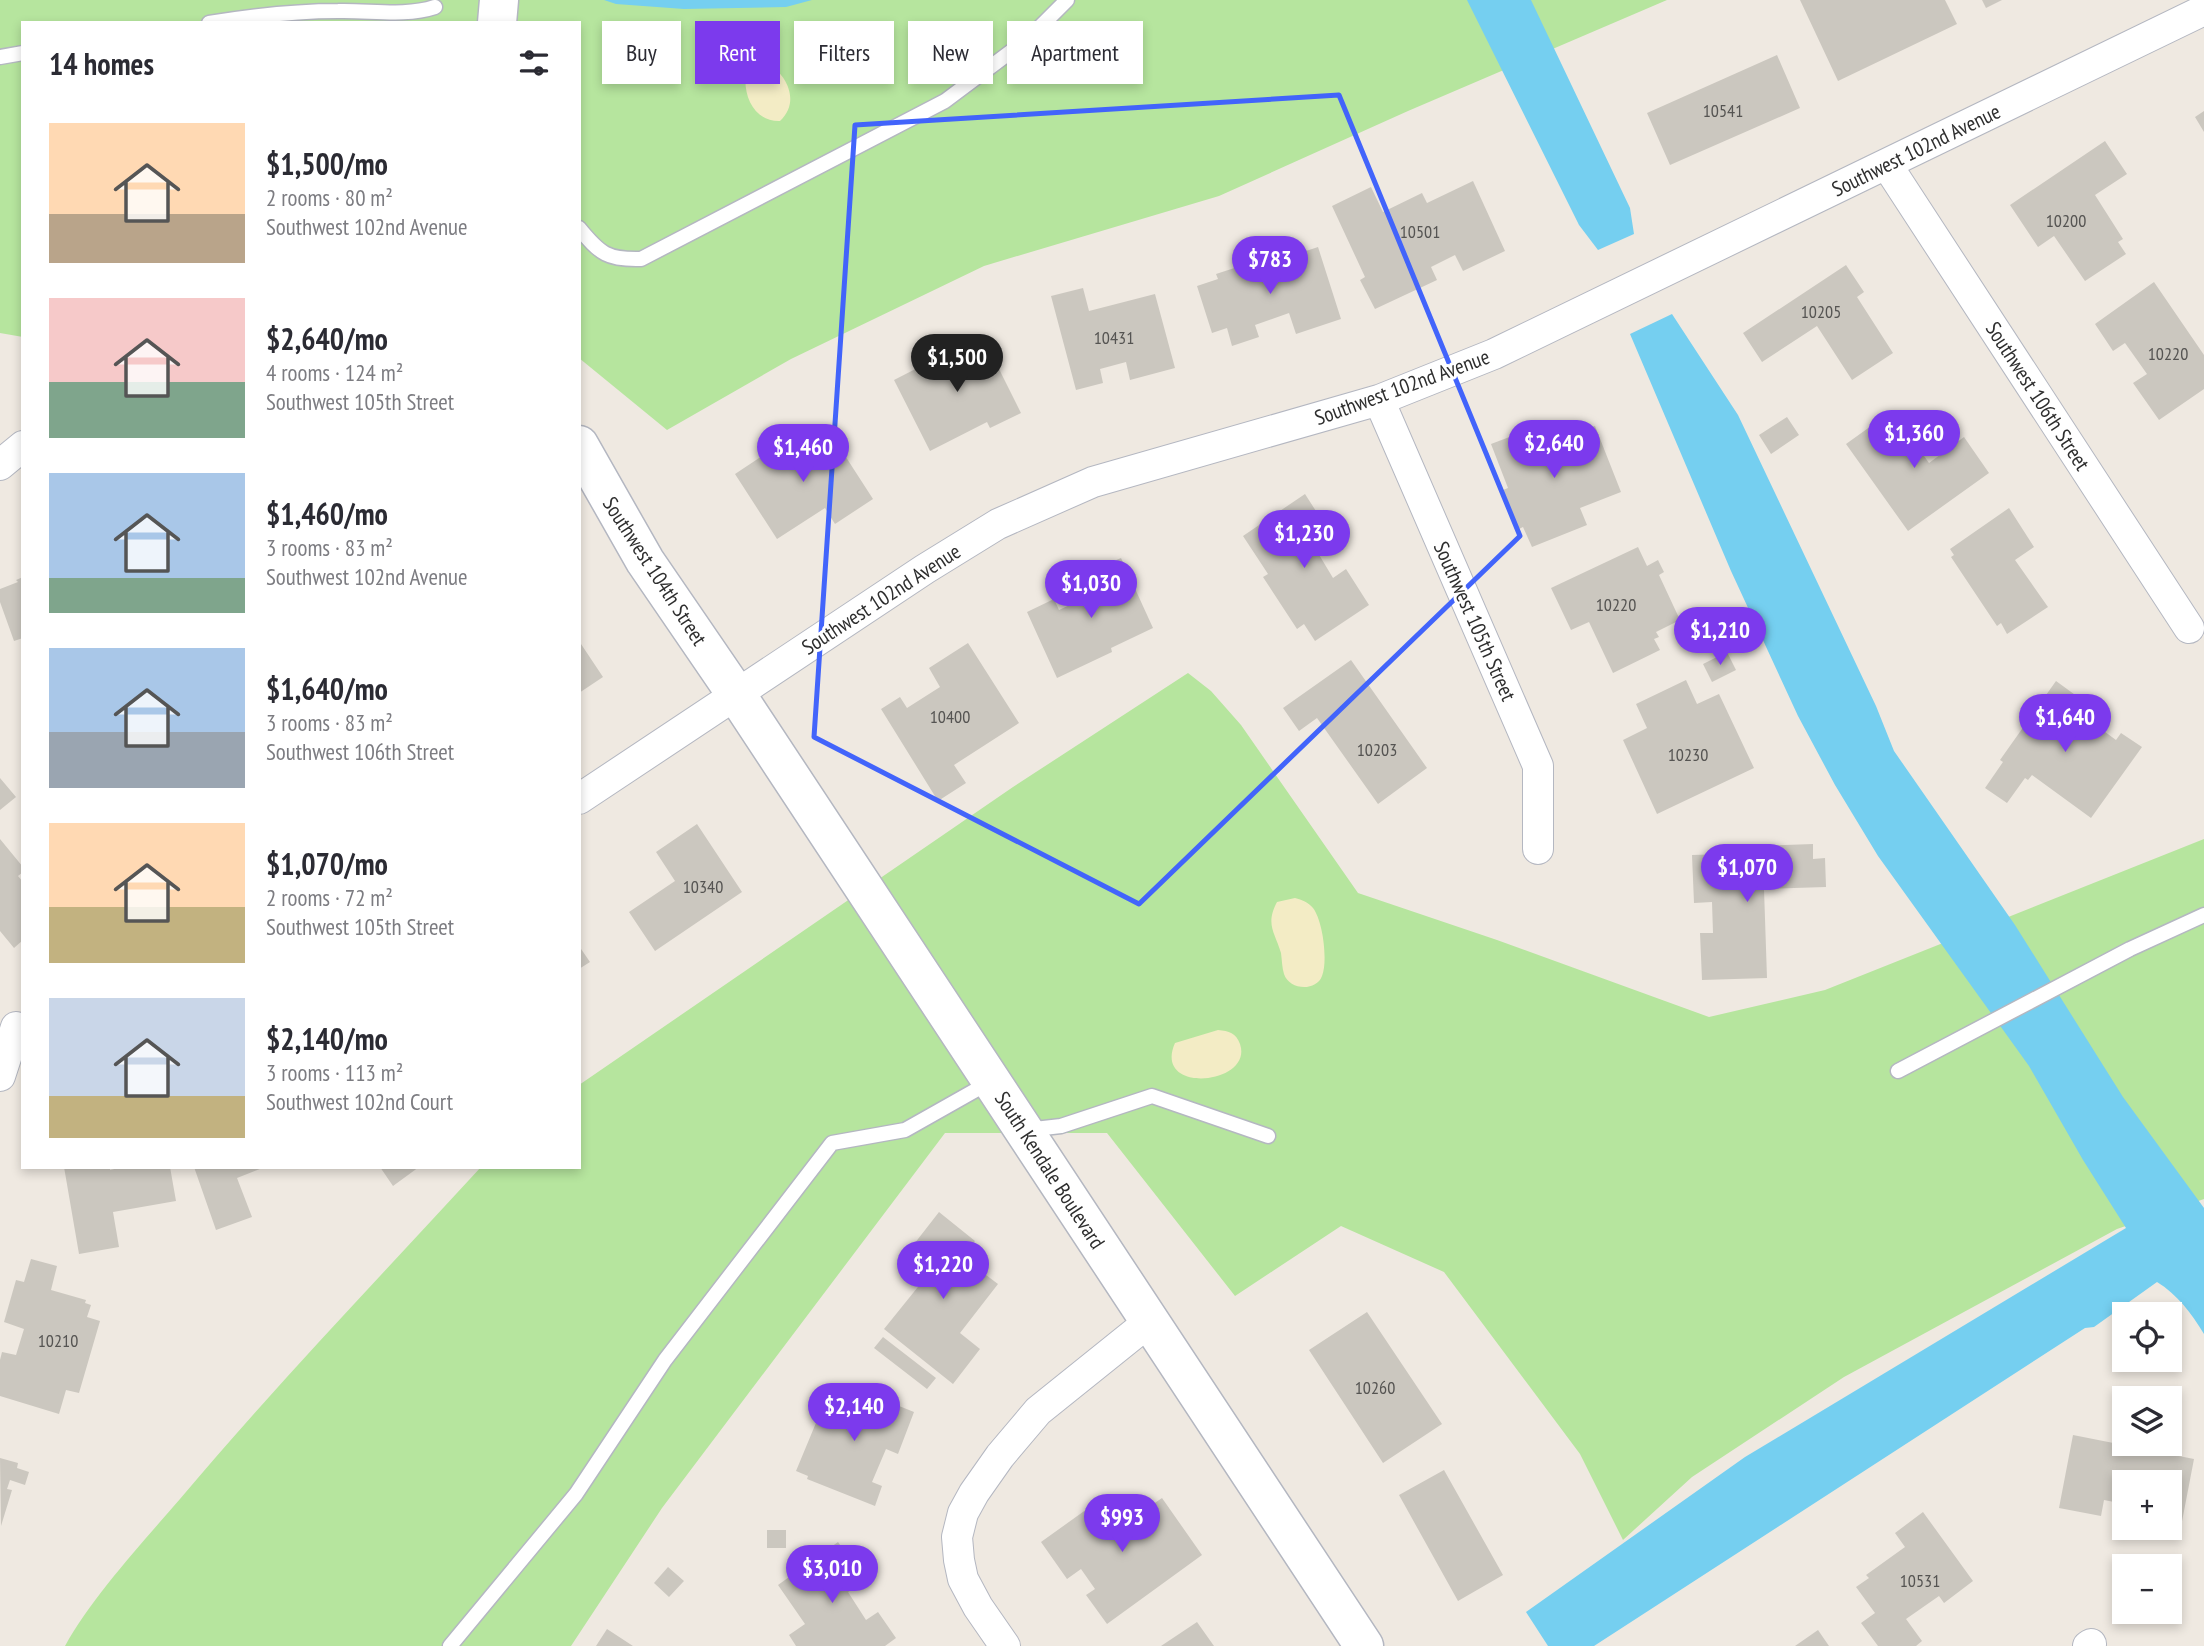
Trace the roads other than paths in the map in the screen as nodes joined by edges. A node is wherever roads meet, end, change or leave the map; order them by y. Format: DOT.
graph roads {
  1 [pos="499,0"];
  2 [pos="1067,0"];
  3 [pos="435,7"];
  4 [pos="2204,10"];
  5 [pos="220,21"];
  6 [pos="497,21"];
  7 [pos="21,53"];
  8 [pos="0,57"];
  9 [pos="1887,165"];
  10 [pos="581,230"];
  11 [pos="1379,400"];
  12 [pos="21,448"];
  13 [pos="581,449"];
  14 [pos="0,465"];
  15 [pos="2189,628"];
  16 [pos="736,694"];
  17 [pos="581,798"];
  18 [pos="1538,849"];
  19 [pos="2204,915"];
  20 [pos="13,1026"];
  21 [pos="1898,1071"];
  22 [pos="0,1076"];
  23 [pos="992,1081"];
  24 [pos="1024,1130"];
  25 [pos="1268,1136"];
  26 [pos="1150,1321"];
  27 [pos="450,1646"];
  28 [pos="1004,1646"];
  29 [pos="1364,1646"];
  1 -- 6 [label="street"];
  2 -- 10 [label="lane"];
  3 -- 5 [label="lane"];
  4 -- 9 [label="street, Southwest 102nd Avenue"];
  7 -- 8 [label="lane"];
  9 -- 11 [label="street, Southwest 102nd Avenue"];
  9 -- 15 [label="street, Southwest 106th Street"];
  11 -- 16 [label="street, Southwest 102nd Avenue"];
  11 -- 18 [label="street, Southwest 105th Street"];
  12 -- 14 [label="street"];
  13 -- 16 [label="street, Southwest 104th Street"];
  16 -- 17 [label="street, Southwest 102nd Avenue"];
  16 -- 23 [label="street, South Kendale Boulevard"];
  19 -- 21 [label="lane"];
  20 -- 22 [label="street"];
  23 -- 24 [label="street, South Kendale Boulevard"];
  23 -- 27 [label="lane"];
  24 -- 25 [label="lane"];
  24 -- 26 [label="street, South Kendale Boulevard"];
  26 -- 28 [label="street"];
  26 -- 29 [label="street, South Kendale Boulevard"];
}
